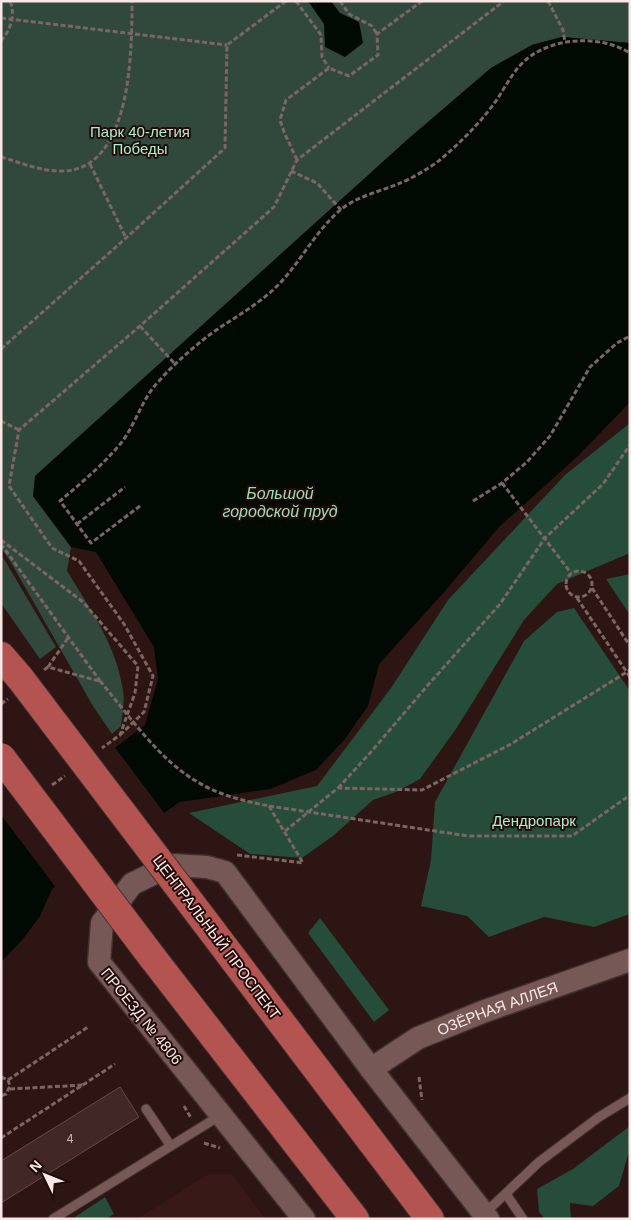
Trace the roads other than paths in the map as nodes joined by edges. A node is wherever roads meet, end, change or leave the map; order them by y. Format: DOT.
graph roads {
  1 [pos="1,656"];
  2 [pos="1,757"];
  3 [pos="630,960"];
  4 [pos="371,1069"];
  5 [pos="630,1098"];
  6 [pos="146,1109"];
  7 [pos="220,1115"];
  8 [pos="170,1145"];
  9 [pos="506,1194"];
  10 [pos="486,1216"];
  11 [pos="53,1219"];
  12 [pos="304,1219"];
  13 [pos="355,1219"];
  14 [pos="430,1219"];
  15 [pos="523,1219"];
  1 -- 14 [label="main road, ЦЕНТРАЛЬНЫЙ ПРОСПЕКТ, bridge"];
  2 -- 13 [label="main road, bridge"];
  3 -- 4 [label="street, ОЗЁРНАЯ АЛЛЕЯ"];
  4 -- 7 [label="street, ПРОЕЗД № 4806"];
  4 -- 10 [label="street, ПРОЕЗД № 4806"];
  5 -- 9 [label="lane"];
  6 -- 8 [label="lane"];
  7 -- 8 [label="lane"];
  7 -- 12 [label="street, ПРОЕЗД № 4806"];
  8 -- 11 [label="lane"];
  9 -- 10 [label="lane"];
  9 -- 15 [label="lane"];
}
